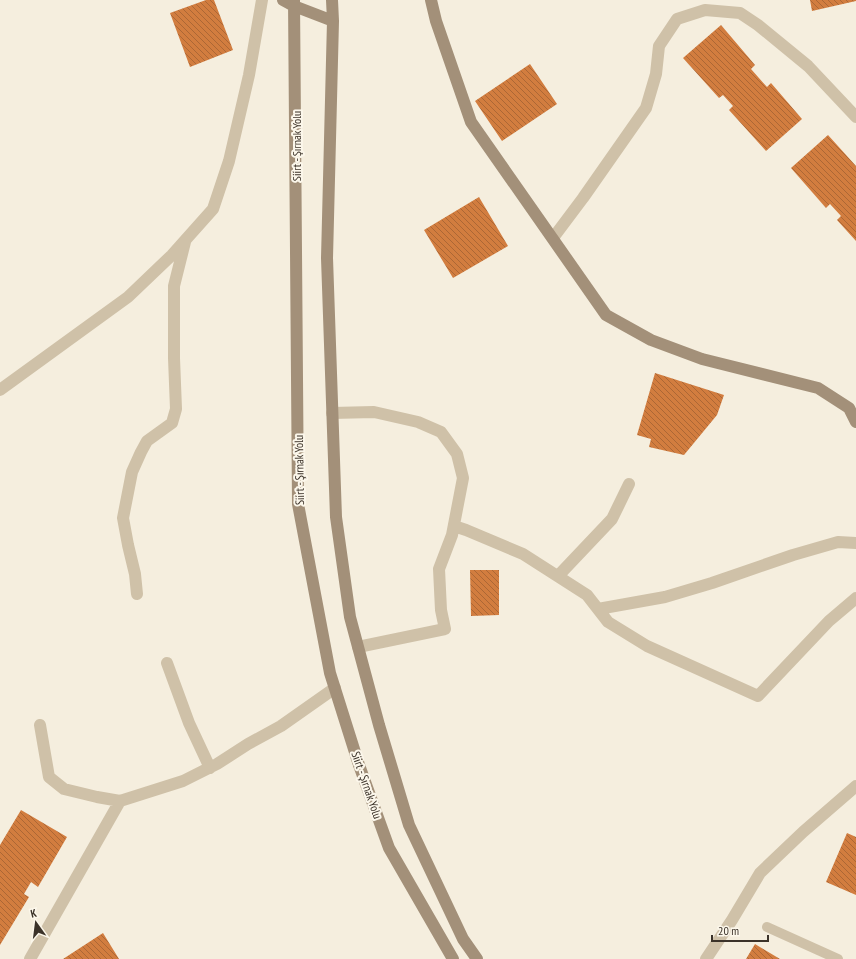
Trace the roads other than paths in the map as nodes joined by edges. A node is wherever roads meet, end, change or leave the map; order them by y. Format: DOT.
graph roads {
  1 [pos="262,0"];
  2 [pos="283,0"];
  3 [pos="332,0"];
  4 [pos="431,0"];
  5 [pos="294,3"];
  6 [pos="333,21"];
  7 [pos="854,111"];
  8 [pos="553,238"];
  9 [pos="185,240"];
  10 [pos="0,390"];
  11 [pos="332,413"];
  12 [pos="856,422"];
  13 [pos="629,484"];
  14 [pos="454,526"];
  15 [pos="856,543"];
  16 [pos="558,576"];
  17 [pos="137,594"];
  18 [pos="856,598"];
  19 [pos="598,609"];
  20 [pos="358,647"];
  21 [pos="167,663"];
  22 [pos="335,688"];
  23 [pos="40,725"];
  24 [pos="210,768"];
  25 [pos="856,786"];
  26 [pos="120,801"];
  27 [pos="767,927"];
  28 [pos="30,959"];
  29 [pos="453,959"];
  30 [pos="477,959"];
  31 [pos="706,959"];
  32 [pos="838,959"];
  1 -- 9 [label="street"];
  2 -- 5 [label="street"];
  3 -- 6 [label="street"];
  4 -- 8 [label="street"];
  5 -- 6 [label="street"];
  5 -- 22 [label="street, Siirt - Şırnak Yolu"];
  6 -- 11 [label="street"];
  7 -- 8 [label="street"];
  8 -- 12 [label="street"];
  9 -- 10 [label="street"];
  9 -- 17 [label="street"];
  11 -- 14 [label="street"];
  11 -- 20 [label="street"];
  13 -- 16 [label="street"];
  14 -- 16 [label="street"];
  14 -- 20 [label="street"];
  15 -- 19 [label="street"];
  16 -- 19 [label="street"];
  18 -- 19 [label="street"];
  20 -- 30 [label="street"];
  21 -- 24 [label="street"];
  22 -- 24 [label="street"];
  22 -- 29 [label="street, Siirt - Şırnak Yolu"];
  23 -- 26 [label="street"];
  24 -- 26 [label="street"];
  25 -- 31 [label="street"];
  26 -- 28 [label="street"];
  27 -- 32 [label="lane"];
}
